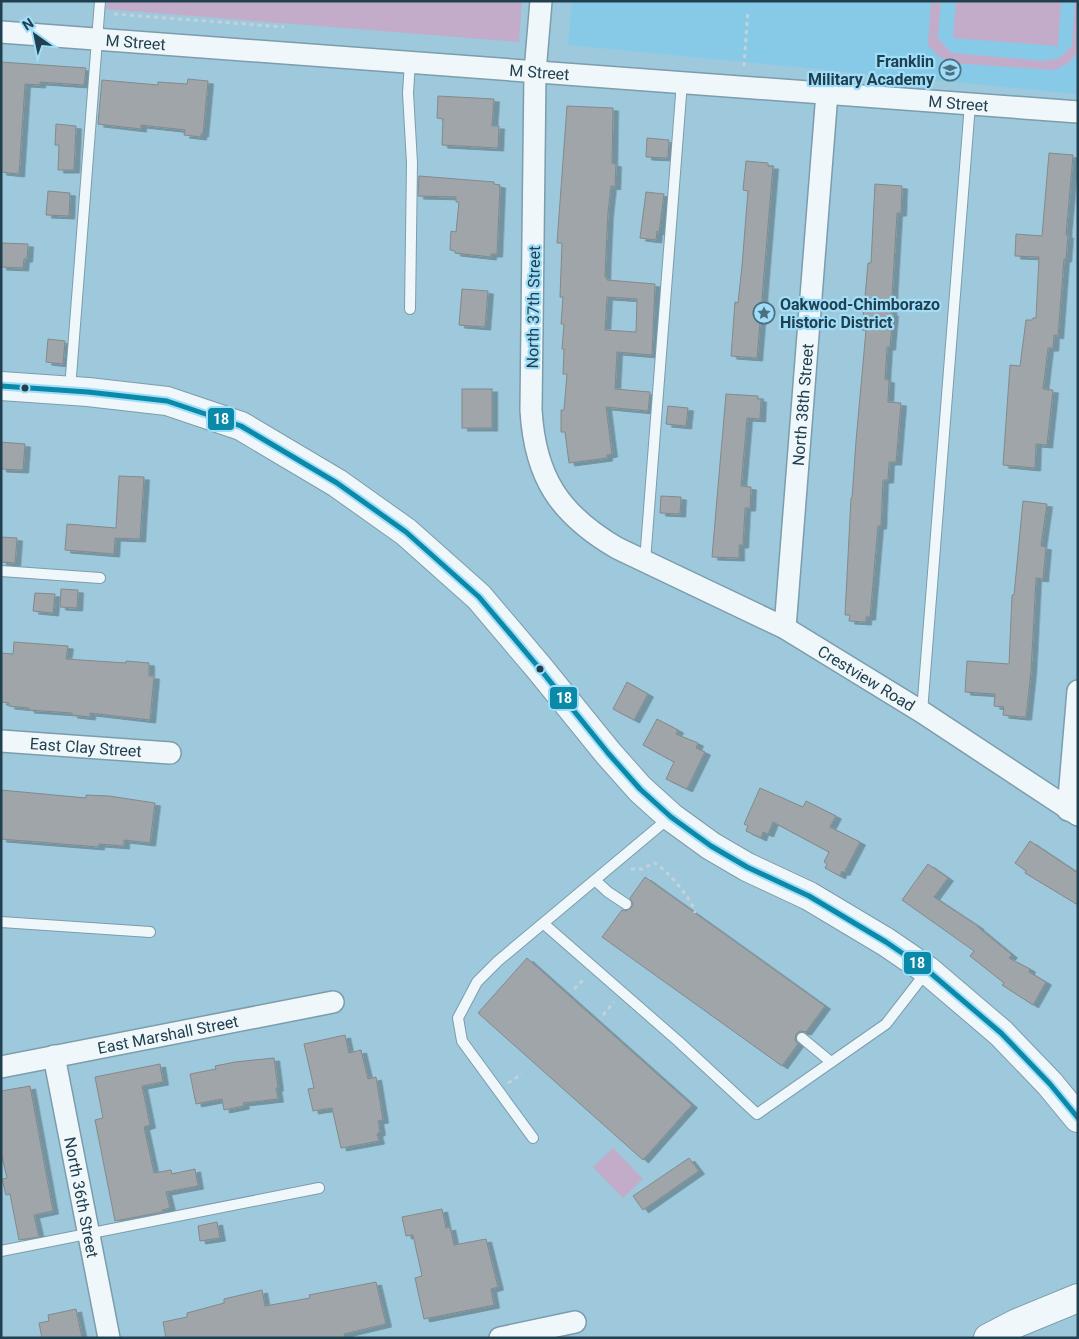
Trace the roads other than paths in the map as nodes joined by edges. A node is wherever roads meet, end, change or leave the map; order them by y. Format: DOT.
graph roads {
  1 [pos="100,1"];
  2 [pos="541,1"];
  3 [pos="1,32"];
  4 [pos="97,39"];
  5 [pos="410,62"];
  6 [pos="535,72"];
  7 [pos="682,82"];
  8 [pos="827,93"];
  9 [pos="970,104"];
  10 [pos="1078,112"];
  11 [pos="410,309"];
  12 [pos="1,386"];
  13 [pos="70,390"];
  14 [pos="645,560"];
  15 [pos="1,571"];
  16 [pos="100,578"];
  17 [pos="785,628"];
  18 [pos="1078,692"];
  19 [pos="922,712"];
  20 [pos="1,741"];
  21 [pos="170,753"];
  22 [pos="1073,813"];
  23 [pos="671,817"];
  24 [pos="596,881"];
  25 [pos="626,904"];
  26 [pos="1,922"];
  27 [pos="544,924"];
  28 [pos="150,932"];
  29 [pos="927,970"];
  30 [pos="333,1002"];
  31 [pos="802,1038"];
  32 [pos="54,1056"];
  33 [pos="831,1062"];
  34 [pos="1,1067"];
  35 [pos="1078,1118"];
  36 [pos="534,1138"];
  37 [pos="319,1188"];
  38 [pos="89,1233"];
  39 [pos="1,1251"];
  40 [pos="1078,1298"];
  41 [pos="575,1322"];
  42 [pos="109,1338"];
  43 [pos="500,1338"];
  44 [pos="988,1338"];
  1 -- 4 [label="lane"];
  2 -- 6 [label="street, North 37th Street"];
  3 -- 4 [label="street, M Street"];
  4 -- 5 [label="street, M Street"];
  4 -- 13 [label="lane"];
  5 -- 6 [label="street, M Street"];
  5 -- 11 [label="lane"];
  6 -- 7 [label="street, M Street"];
  6 -- 14 [label="street, North 37th Street"];
  7 -- 8 [label="street, M Street"];
  7 -- 14 [label="lane"];
  8 -- 9 [label="street, M Street"];
  8 -- 17 [label="street, North 38th Street"];
  9 -- 10 [label="street, M Street"];
  9 -- 19 [label="lane"];
  12 -- 13 [label="street"];
  13 -- 23 [label="street"];
  14 -- 17 [label="street, Crestview Road"];
  15 -- 16 [label="lane"];
  17 -- 19 [label="street, Crestview Road"];
  18 -- 22 [label="street"];
  19 -- 22 [label="street, Crestview Road"];
  20 -- 21 [label="street, East Clay Street"];
  23 -- 24 [label="lane"];
  23 -- 29 [label="street"];
  24 -- 25 [label="lane"];
  24 -- 27 [label="lane"];
  26 -- 28 [label="lane"];
  27 -- 33 [label="lane"];
  27 -- 36 [label="lane"];
  29 -- 33 [label="lane"];
  29 -- 35 [label="street"];
  30 -- 32 [label="street, East Marshall Street"];
  31 -- 33 [label="lane"];
  32 -- 34 [label="street, East Marshall Street"];
  32 -- 38 [label="street, North 36th Street"];
  37 -- 38 [label="lane"];
  38 -- 39 [label="lane"];
  38 -- 42 [label="street, North 36th Street"];
  40 -- 44 [label="street"];
  41 -- 43 [label="street"];
}
